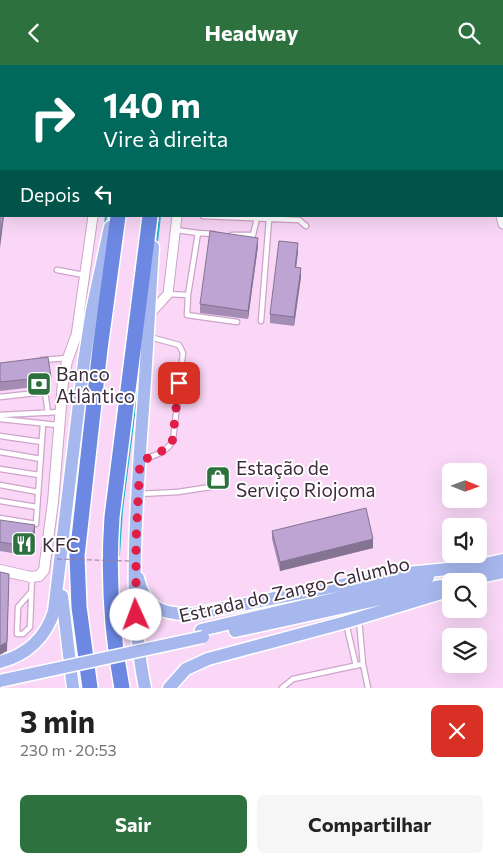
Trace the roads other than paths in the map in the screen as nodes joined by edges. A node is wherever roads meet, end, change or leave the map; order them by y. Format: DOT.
graph roads {
  1 [pos="93,217"];
  2 [pos="112,217"];
  3 [pos="118,217"];
  4 [pos="150,217"];
  5 [pos="154,217"];
  6 [pos="177,217"];
  7 [pos="230,217"];
  8 [pos="257,218"];
  9 [pos="269,219"];
  10 [pos="306,226"];
  11 [pos="176,230"];
  12 [pos="198,233"];
  13 [pos="57,270"];
  14 [pos="84,275"];
  15 [pos="168,294"];
  16 [pos="188,295"];
  17 [pos="92,310"];
  18 [pos="149,315"];
  19 [pos="261,321"];
  20 [pos="237,322"];
  21 [pos="148,337"];
  22 [pos="75,339"];
  23 [pos="68,357"];
  24 [pos="37,361"];
  25 [pos="0,397"];
  26 [pos="48,413"];
  27 [pos="0,415"];
  28 [pos="0,419"];
  29 [pos="59,419"];
  30 [pos="76,421"];
  31 [pos="43,424"];
  32 [pos="0,436"];
  33 [pos="42,442"];
  34 [pos="0,452"];
  35 [pos="41,459"];
  36 [pos="140,461"];
  37 [pos="0,469"];
  38 [pos="40,475"];
  39 [pos="0,485"];
  40 [pos="217,486"];
  41 [pos="38,491"];
  42 [pos="137,494"];
  43 [pos="0,501"];
  44 [pos="53,502"];
  45 [pos="66,503"];
  46 [pos="37,507"];
  47 [pos="0,518"];
  48 [pos="136,541"];
  49 [pos="503,560"];
  50 [pos="59,564"];
  51 [pos="0,570"];
  52 [pos="503,572"];
  53 [pos="481,573"];
  54 [pos="487,574"];
  55 [pos="442,575"];
  56 [pos="32,577"];
  57 [pos="442,583"];
  58 [pos="442,585"];
  59 [pos="31,593"];
  60 [pos="442,593"];
  61 [pos="359,618"];
  62 [pos="346,622"];
  63 [pos="202,633"];
  64 [pos="0,663"];
  65 [pos="363,664"];
  66 [pos="356,666"];
  67 [pos="0,674"];
  68 [pos="0,681"];
  69 [pos="72,688"];
  70 [pos="90,688"];
  71 [pos="122,688"];
  72 [pos="145,688"];
  73 [pos="169,688"];
  74 [pos="282,688"];
  75 [pos="368,688"];
  1 -- 14 [label="street"];
  2 -- 17 [label="main road"];
  3 -- 70 [label="highway"];
  4 -- 71 [label="highway"];
  5 -- 18 [label="main road"];
  6 -- 11 [label="street"];
  7 -- 8 [label="lane"];
  8 -- 9 [label="lane"];
  8 -- 12 [label="lane"];
  9 -- 10 [label="lane"];
  9 -- 19 [label="lane"];
  11 -- 12 [label="lane"];
  11 -- 15 [label="street"];
  12 -- 16 [label="lane"];
  13 -- 14 [label="lane"];
  14 -- 22 [label="street"];
  15 -- 16 [label="lane"];
  15 -- 18 [label="street"];
  16 -- 20 [label="lane"];
  17 -- 22 [label="street"];
  17 -- 30 [label="main road"];
  18 -- 21 [label="main road"];
  21 -- 36 [label="main road"];
  21 -- 36 [label="lane"];
  22 -- 23 [label="street"];
  23 -- 24 [label="lane"];
  23 -- 29 [label="street"];
  25 -- 26 [label="lane"];
  26 -- 27 [label="lane"];
  26 -- 29 [label="lane"];
  28 -- 31 [label="lane"];
  29 -- 30 [label="lane"];
  29 -- 31 [label="lane"];
  29 -- 44 [label="street"];
  30 -- 45 [label="main road"];
  31 -- 33 [label="lane"];
  32 -- 33 [label="lane"];
  33 -- 35 [label="lane"];
  34 -- 35 [label="lane"];
  35 -- 38 [label="lane"];
  36 -- 42 [label="main road"];
  37 -- 38 [label="lane"];
  38 -- 41 [label="lane"];
  39 -- 41 [label="lane"];
  40 -- 42 [label="lane"];
  41 -- 46 [label="lane"];
  42 -- 48 [label="main road"];
  43 -- 46 [label="lane"];
  44 -- 45 [label="lane"];
  44 -- 56 [label="street"];
  45 -- 50 [label="main road"];
  46 -- 47 [label="lane"];
  48 -- 55 [label="main road"];
  48 -- 72 [label="main road"];
  49 -- 53 [label="main road"];
  50 -- 64 [label="main road"];
  50 -- 69 [label="main road"];
  51 -- 56 [label="street"];
  52 -- 54 [label="main road"];
  56 -- 59 [label="lane"];
  57 -- 63 [label="main road, Estrada do Zango-Calumbo"];
  58 -- 63 [label="main road, Estrada do Zango-Calumbo"];
  59 -- 59 [label="lane"];
  60 -- 61 [label="main road"];
  61 -- 62 [label="main road"];
  61 -- 65 [label="lane"];
  62 -- 66 [label="lane"];
  62 -- 73 [label="main road"];
  63 -- 67 [label="main road, Estrada do Zango-Calumbo"];
  63 -- 68 [label="main road, Estrada do Zango-Calumbo, bridge"];
  65 -- 66 [label="lane"];
  65 -- 75 [label="lane"];
  66 -- 74 [label="lane"];
}
